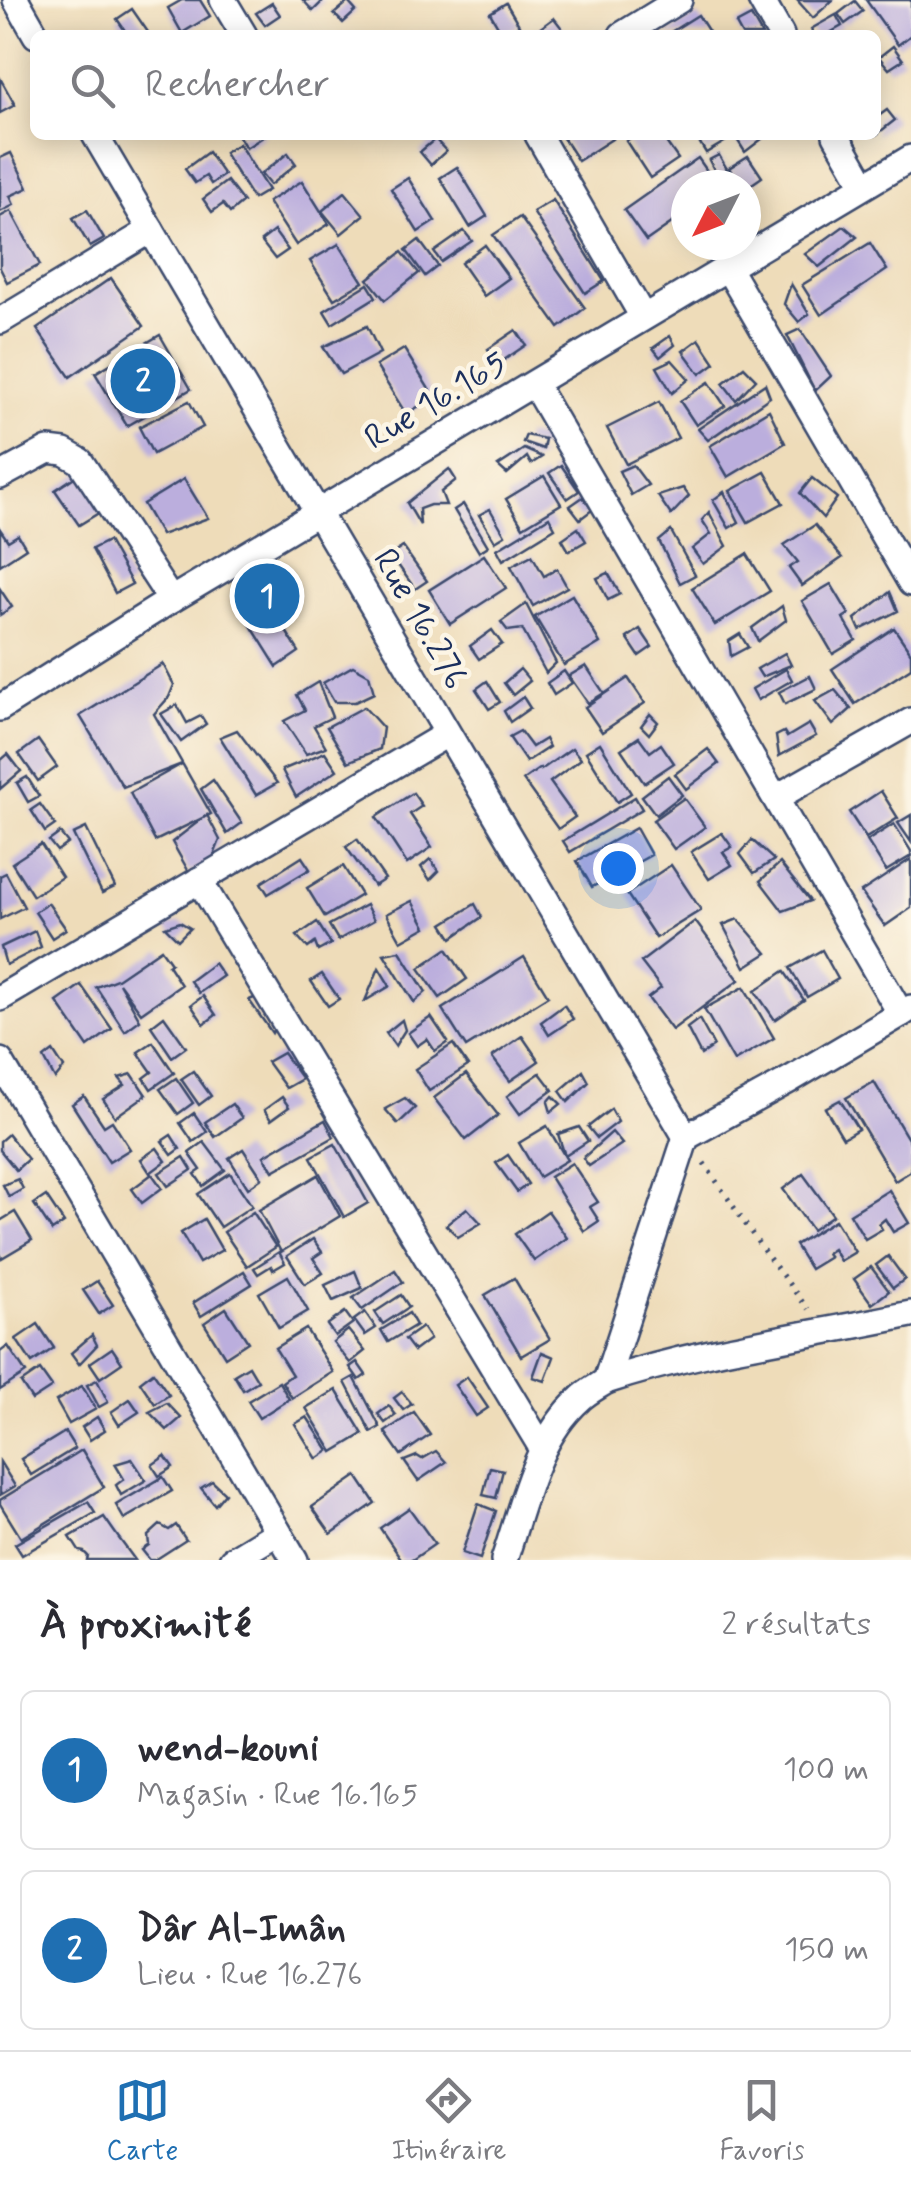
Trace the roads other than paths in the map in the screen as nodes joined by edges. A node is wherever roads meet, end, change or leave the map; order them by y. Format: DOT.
graph roads {
  1 [pos="16,0"];
  2 [pos="223,0"];
  3 [pos="679,0"];
  4 [pos="761,0"];
  5 [pos="33,30"];
  6 [pos="235,30"];
  7 [pos="630,30"];
  8 [pos="778,30"];
  9 [pos="98,140"];
  10 [pos="541,140"];
  11 [pos="839,140"];
  12 [pos="911,158"];
  13 [pos="864,184"];
  14 [pos="151,230"];
  15 [pos="726,268"];
  16 [pos="643,317"];
  17 [pos="0,322"];
  18 [pos="534,384"];
  19 [pos="0,476"];
  20 [pos="318,513"];
  21 [pos="911,583"];
  22 [pos="171,600"];
  23 [pos="0,708"];
  24 [pos="911,721"];
  25 [pos="447,734"];
  26 [pos="777,797"];
  27 [pos="199,880"];
  28 [pos="0,998"];
  29 [pos="906,1011"];
  30 [pos="0,1062"];
  31 [pos="686,1136"];
  32 [pos="911,1314"];
  33 [pos="606,1381"];
  34 [pos="542,1448"];
  35 [pos="278,1532"];
  36 [pos="232,1560"];
  37 [pos="295,1560"];
  38 [pos="504,1560"];
  1 -- 5 [label="street"];
  2 -- 6 [label="street"];
  3 -- 7 [label="street"];
  4 -- 8 [label="street"];
  9 -- 14 [label="street, Rue 16.276"];
  10 -- 16 [label="street"];
  11 -- 13 [label="street"];
  12 -- 13 [label="street, Rue 16.165"];
  13 -- 15 [label="street, Rue 16.165"];
  14 -- 17 [label="street"];
  14 -- 20 [label="street, Rue 16.276"];
  15 -- 16 [label="street, Rue 16.165"];
  15 -- 21 [label="street"];
  16 -- 18 [label="street, Rue 16.165"];
  18 -- 20 [label="street, Rue 16.165"];
  18 -- 26 [label="street"];
  19 -- 22 [label="street"];
  20 -- 22 [label="street, Rue 16.165"];
  20 -- 25 [label="street, Rue 16.276"];
  22 -- 23 [label="street, Rue 16.165"];
  24 -- 26 [label="street"];
  25 -- 27 [label="street"];
  25 -- 31 [label="street, Rue 16.276"];
  26 -- 29 [label="street"];
  27 -- 28 [label="street"];
  27 -- 34 [label="street"];
  29 -- 31 [label="street"];
  30 -- 35 [label="street"];
  31 -- 33 [label="street"];
  32 -- 33 [label="street"];
  33 -- 34 [label="street"];
  34 -- 38 [label="street"];
  35 -- 36 [label="street"];
  35 -- 37 [label="street"];
}
